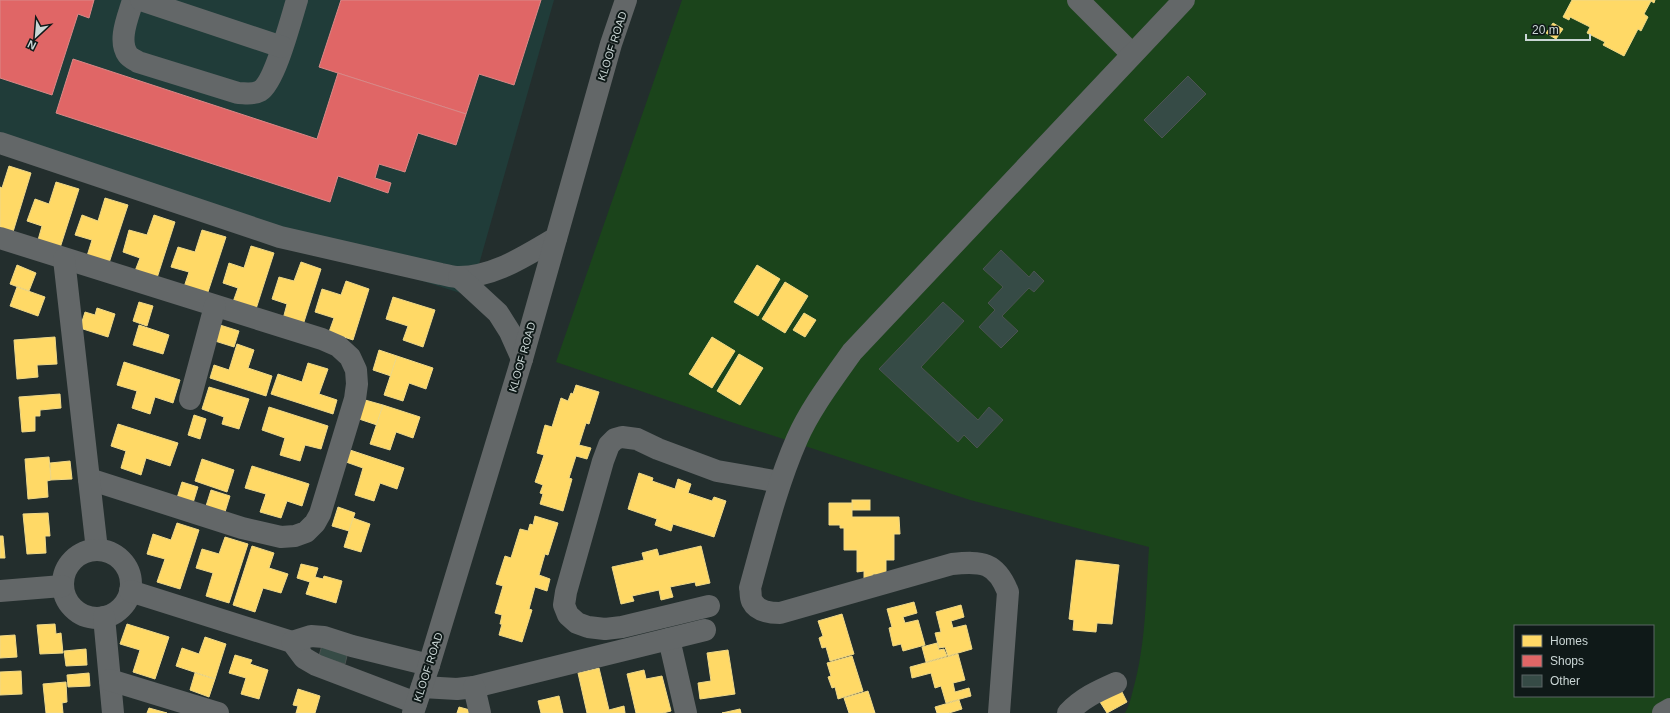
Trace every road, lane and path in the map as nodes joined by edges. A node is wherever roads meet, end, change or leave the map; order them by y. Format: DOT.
graph roads {
  1 [pos="133,0"];
  2 [pos="141,0"];
  3 [pos="297,0"];
  4 [pos="626,0"];
  5 [pos="1078,0"];
  6 [pos="1184,0"];
  7 [pos="282,47"];
  8 [pos="1132,54"];
  9 [pos="0,142"];
  10 [pos="0,238"];
  11 [pos="556,238"];
  12 [pos="64,259"];
  13 [pos="459,277"];
  14 [pos="215,306"];
  15 [pos="522,359"];
  16 [pos="190,399"];
  17 [pos="89,479"];
  18 [pos="780,482"];
  19 [pos="97,550"];
  20 [pos="62,586"];
  21 [pos="0,591"];
  22 [pos="130,591"];
  23 [pos="709,606"];
  24 [pos="104,617"];
  25 [pos="705,630"];
  26 [pos="669,639"];
  27 [pos="292,642"];
  28 [pos="429,665"];
  29 [pos="110,680"];
  30 [pos="1116,683"];
  31 [pos="474,687"];
  32 [pos="417,701"];
  33 [pos="1670,709"];
  34 [pos="113,713"];
  35 [pos="218,713"];
  36 [pos="480,713"];
  37 [pos="686,713"];
  38 [pos="999,713"];
  39 [pos="1068,713"];
  40 [pos="1663,713"];
  1 -- 7 [label="street"];
  2 -- 7 [label="street"];
  3 -- 7 [label="street"];
  4 -- 11 [label="street, KLOOF ROAD"];
  5 -- 8 [label="street"];
  6 -- 8 [label="street"];
  8 -- 18 [label="street"];
  9 -- 13 [label="street"];
  10 -- 12 [label="street"];
  11 -- 13 [label="street"];
  11 -- 15 [label="street, KLOOF ROAD"];
  12 -- 14 [label="street"];
  12 -- 17 [label="street"];
  13 -- 15 [label="street"];
  14 -- 16 [label="street"];
  14 -- 17 [label="street"];
  15 -- 28 [label="street, KLOOF ROAD"];
  17 -- 19 [label="street"];
  18 -- 23 [label="street"];
  18 -- 38 [label="street"];
  19 -- 20 [label="street"];
  19 -- 22 [label="street"];
  20 -- 21 [label="street"];
  20 -- 24 [label="street"];
  22 -- 24 [label="street"];
  22 -- 27 [label="street"];
  24 -- 29 [label="street"];
  25 -- 26 [label="street"];
  26 -- 31 [label="street"];
  26 -- 37 [label="street"];
  27 -- 28 [label="street"];
  27 -- 32 [label="street"];
  28 -- 32 [label="street, KLOOF ROAD"];
  29 -- 34 [label="street"];
  29 -- 35 [label="street"];
  30 -- 39 [label="street"];
  31 -- 32 [label="street"];
  31 -- 36 [label="street"];
  33 -- 40 [label="street"];
}
